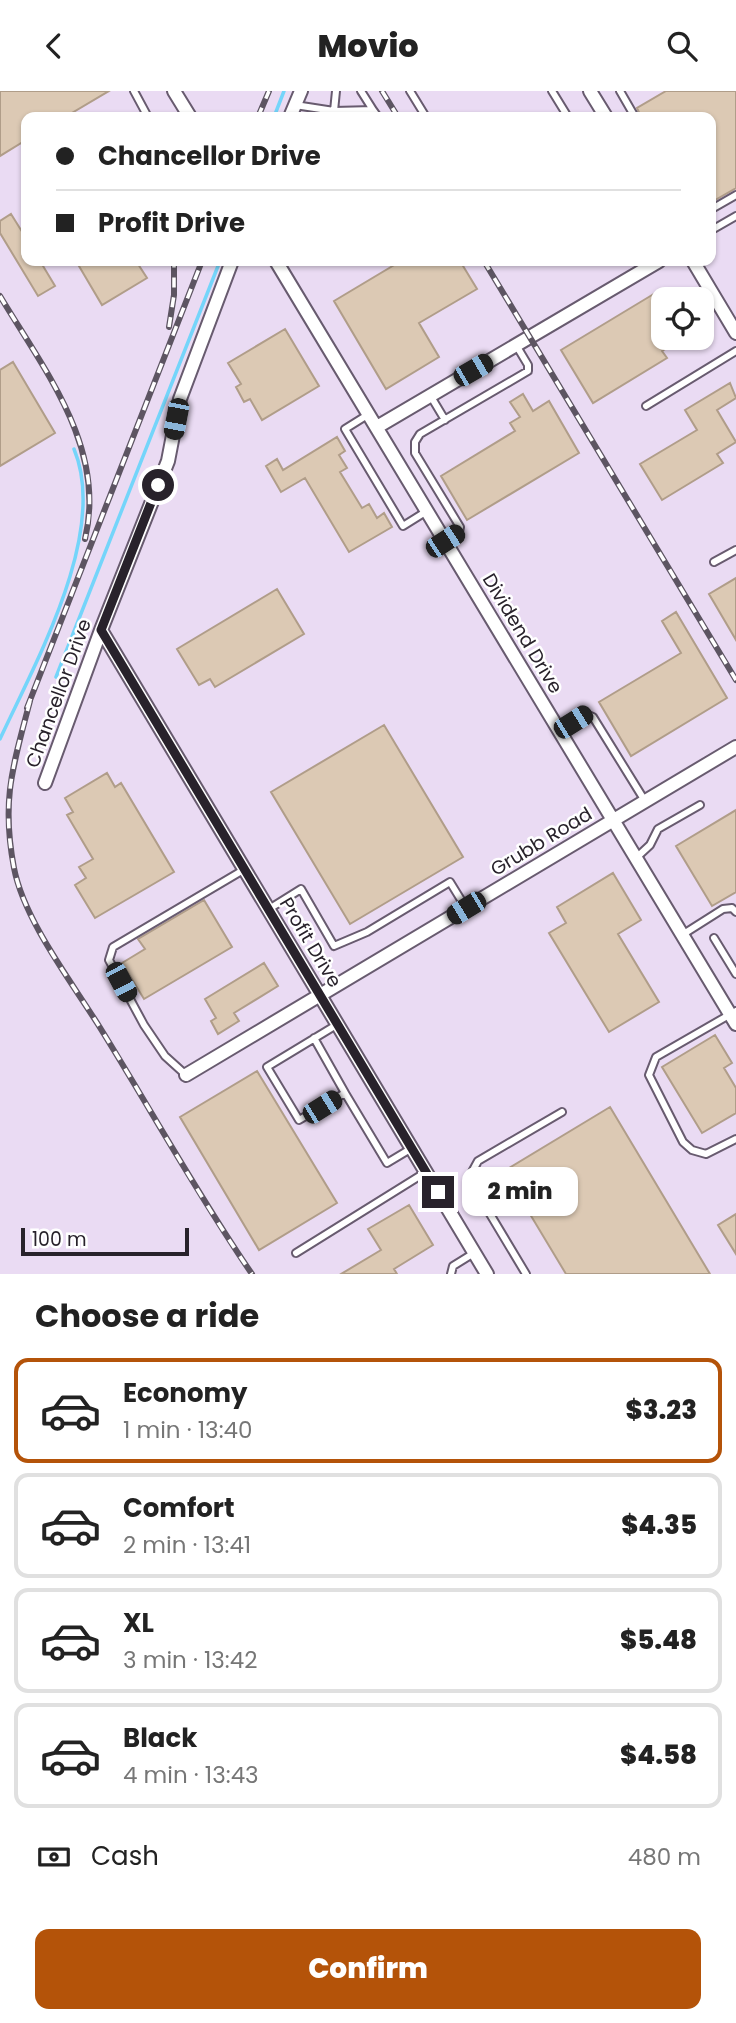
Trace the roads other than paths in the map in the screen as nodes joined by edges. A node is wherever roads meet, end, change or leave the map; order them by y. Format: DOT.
graph roads {
  1 [pos="134,91"];
  2 [pos="174,91"];
  3 [pos="301,91"];
  4 [pos="336,91"];
  5 [pos="361,91"];
  6 [pos="410,91"];
  7 [pos="552,91"];
  8 [pos="590,91"];
  9 [pos="620,91"];
  10 [pos="317,109"];
  11 [pos="373,110"];
  12 [pos="293,111"];
  13 [pos="334,111"];
  14 [pos="145,112"];
  15 [pos="187,112"];
  16 [pos="316,112"];
  17 [pos="423,112"];
  18 [pos="565,112"];
  19 [pos="603,112"];
  20 [pos="632,112"];
  21 [pos="736,195"];
  22 [pos="716,207"];
  23 [pos="736,216"];
  24 [pos="716,228"];
  25 [pos="230,266"];
  26 [pos="279,266"];
  27 [pos="650,266"];
  28 [pos="696,266"];
  29 [pos="736,333"];
  30 [pos="516,345"];
  31 [pos="736,351"];
  32 [pos="430,395"];
  33 [pos="646,406"];
  34 [pos="369,414"];
  35 [pos="445,420"];
  36 [pos="376,427"];
  37 [pos="415,453"];
  38 [pos="399,464"];
  39 [pos="427,511"];
  40 [pos="445,541"];
  41 [pos="736,550"];
  42 [pos="714,562"];
  43 [pos="101,630"];
  44 [pos="559,731"];
  45 [pos="736,747"];
  46 [pos="45,783"];
  47 [pos="645,801"];
  48 [pos="700,804"];
  49 [pos="613,820"];
  50 [pos="636,858"];
  51 [pos="244,869"];
  52 [pos="466,908"];
  53 [pos="269,909"];
  54 [pos="736,912"];
  55 [pos="682,935"];
  56 [pos="713,938"];
  57 [pos="736,974"];
  58 [pos="320,995"];
  59 [pos="734,1017"];
  60 [pos="338,1024"];
  61 [pos="314,1038"];
  62 [pos="186,1075"];
  63 [pos="345,1093"];
  64 [pos="562,1112"];
  65 [pos="736,1139"];
  66 [pos="412,1148"];
  67 [pos="426,1172"];
  68 [pos="474,1252"];
  69 [pos="296,1253"];
  70 [pos="451,1274"];
  71 [pos="487,1274"];
  72 [pos="526,1274"];
  1 -- 14 [label="lane"];
  2 -- 15 [label="street"];
  3 -- 12 [label="street"];
  4 -- 13 [label="lane"];
  5 -- 11 [label="lane"];
  6 -- 17 [label="lane"];
  7 -- 18 [label="lane"];
  8 -- 19 [label="street"];
  9 -- 20 [label="lane"];
  10 -- 12 [label="lane"];
  10 -- 13 [label="lane"];
  10 -- 16 [label="lane"];
  11 -- 13 [label="lane"];
  21 -- 22 [label="lane"];
  23 -- 24 [label="lane"];
  25 -- 43 [label="street, Chancellor Drive"];
  26 -- 34 [label="street, Dividend Drive"];
  27 -- 30 [label="street"];
  28 -- 29 [label="street"];
  30 -- 32 [label="street"];
  30 -- 35 [label="lane"];
  31 -- 33 [label="lane"];
  32 -- 35 [label="lane"];
  32 -- 36 [label="street"];
  34 -- 36 [label="street, Dividend Drive"];
  34 -- 39 [label="lane"];
  35 -- 37 [label="lane"];
  36 -- 38 [label="street, Dividend Drive"];
  37 -- 38 [label="lane"];
  37 -- 40 [label="lane"];
  38 -- 39 [label="street, Dividend Drive"];
  39 -- 40 [label="street, Dividend Drive"];
  40 -- 44 [label="street, Dividend Drive"];
  41 -- 42 [label="lane"];
  43 -- 46 [label="street, Chancellor Drive"];
  43 -- 51 [label="street, Profit Drive"];
  44 -- 47 [label="lane"];
  44 -- 49 [label="street, Dividend Drive"];
  45 -- 47 [label="street, Grubb Road"];
  47 -- 49 [label="street, Grubb Road"];
  48 -- 50 [label="lane"];
  49 -- 50 [label="street, Dividend Drive"];
  49 -- 52 [label="street, Grubb Road"];
  50 -- 55 [label="street, Dividend Drive"];
  51 -- 53 [label="street, Profit Drive"];
  51 -- 62 [label="lane"];
  52 -- 53 [label="lane"];
  52 -- 58 [label="street, Grubb Road"];
  53 -- 58 [label="street, Profit Drive"];
  54 -- 55 [label="lane"];
  55 -- 59 [label="street, Dividend Drive"];
  56 -- 57 [label="lane"];
  58 -- 60 [label="street, Profit Drive"];
  58 -- 62 [label="street, Grubb Road"];
  59 -- 65 [label="lane"];
  60 -- 61 [label="lane"];
  60 -- 66 [label="street, Profit Drive"];
  61 -- 63 [label="lane"];
  61 -- 63 [label="lane"];
  63 -- 66 [label="lane"];
  64 -- 72 [label="lane"];
  66 -- 67 [label="street, Profit Drive"];
  67 -- 68 [label="street, Profit Drive"];
  67 -- 69 [label="lane"];
  68 -- 70 [label="lane"];
  68 -- 71 [label="street, Profit Drive"];
}
